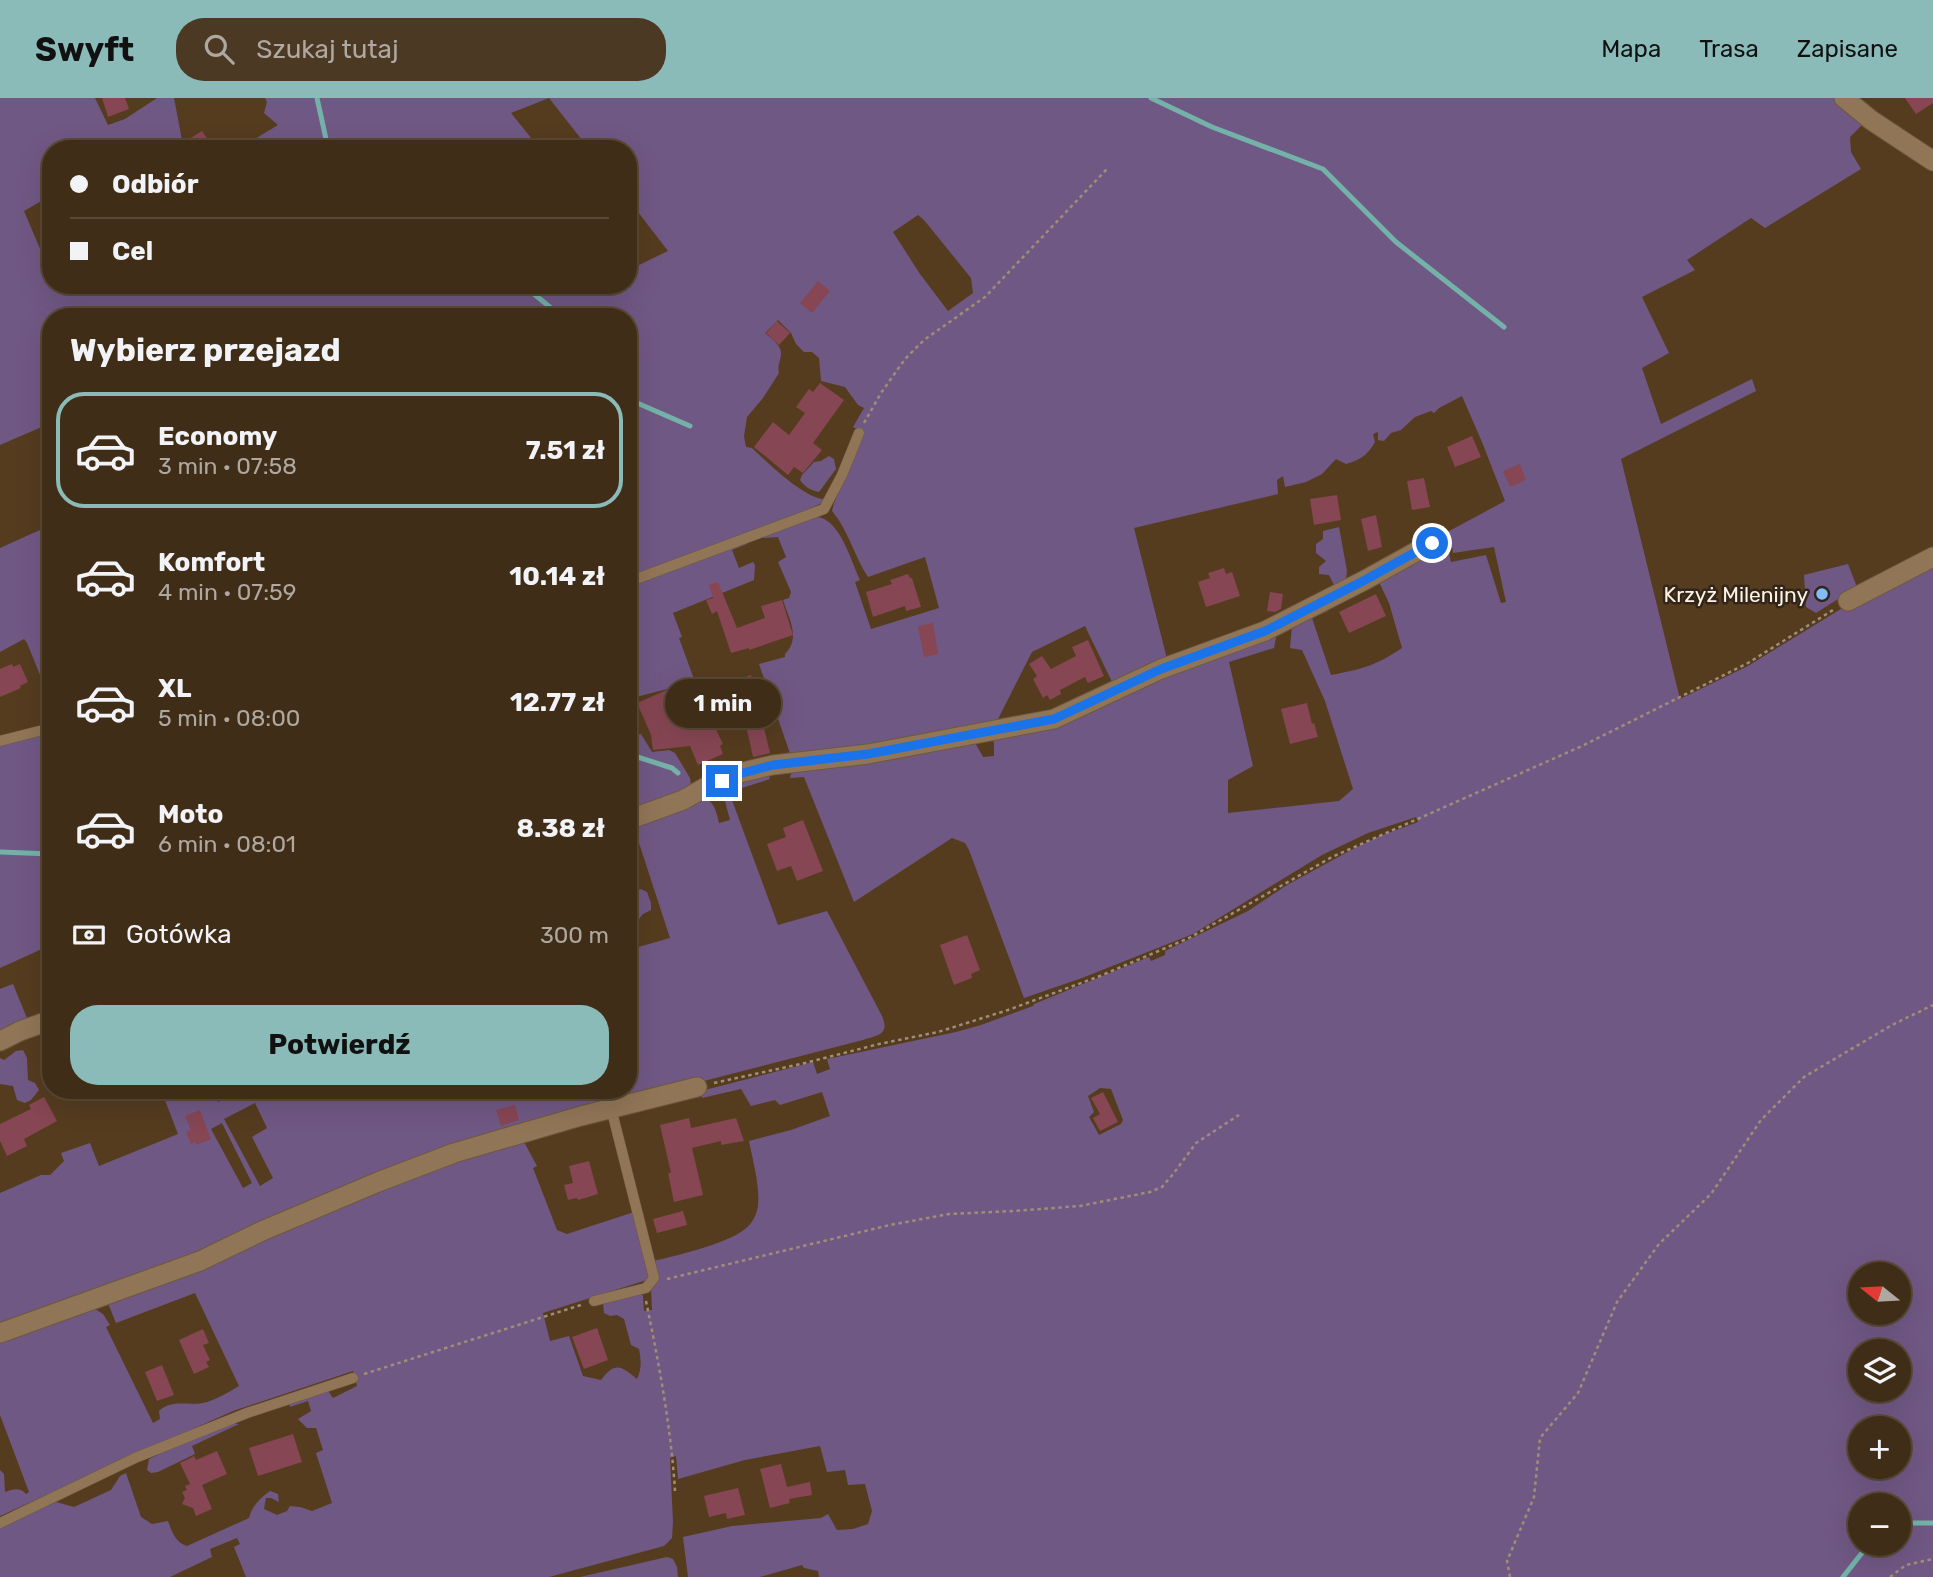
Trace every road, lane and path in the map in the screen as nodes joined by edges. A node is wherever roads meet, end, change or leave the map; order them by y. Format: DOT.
graph roads {
  1 [pos="1844,98"];
  2 [pos="1933,161"];
  3 [pos="1107,169"];
  4 [pos="859,433"];
  5 [pos="1439,539"];
  6 [pos="1933,557"];
  7 [pos="637,579"];
  8 [pos="1848,601"];
  9 [pos="42,730"];
  10 [pos="0,741"];
  11 [pos="637,817"];
  12 [pos="1933,1004"];
  13 [pos="42,1023"];
  14 [pos="0,1041"];
  15 [pos="697,1087"];
  16 [pos="611,1108"];
  17 [pos="1239,1115"];
  18 [pos="648,1285"];
  19 [pos="594,1301"];
  20 [pos="0,1333"];
  21 [pos="353,1378"];
  22 [pos="675,1491"];
  23 [pos="0,1523"];
  24 [pos="1933,1559"];
  25 [pos="1510,1577"];
  26 [pos="1890,1577"];
  1 -- 2 [label="street"];
  3 -- 4 [label="path"];
  4 -- 7 [label="lane"];
  5 -- 11 [label="street"];
  6 -- 8 [label="street"];
  8 -- 15 [label="path"];
  9 -- 10 [label="lane"];
  12 -- 25 [label="path"];
  13 -- 14 [label="street"];
  15 -- 16 [label="street"];
  16 -- 18 [label="lane"];
  16 -- 20 [label="street"];
  17 -- 18 [label="path"];
  18 -- 19 [label="lane"];
  18 -- 22 [label="path"];
  19 -- 21 [label="path"];
  21 -- 23 [label="lane"];
  24 -- 26 [label="path"];
}
